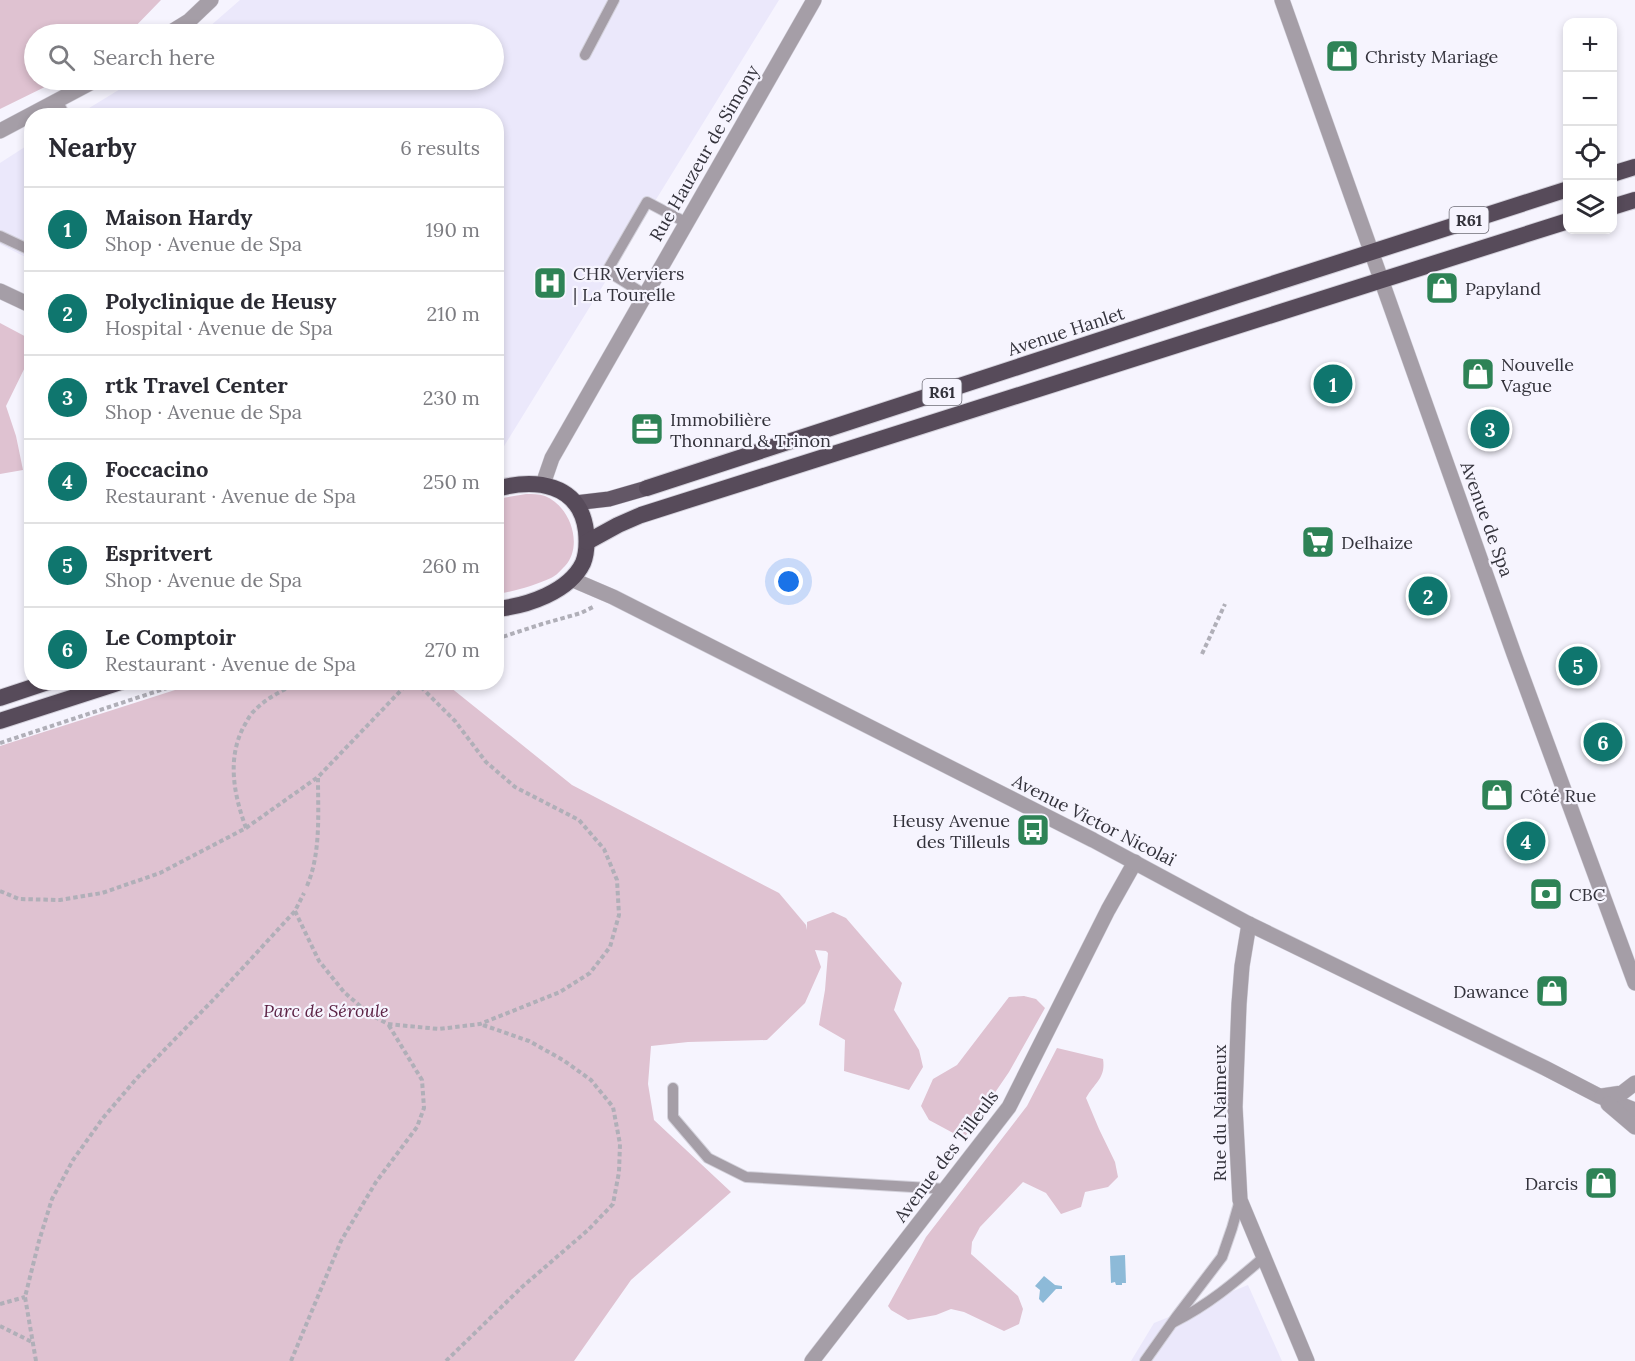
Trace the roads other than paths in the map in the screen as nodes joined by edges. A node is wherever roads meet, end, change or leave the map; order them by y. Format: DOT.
graph roads {
  1 [pos="211,0"];
  2 [pos="614,0"];
  3 [pos="814,0"];
  4 [pos="1282,0"];
  5 [pos="184,24"];
  6 [pos="585,56"];
  7 [pos="76,90"];
  8 [pos="57,100"];
  9 [pos="42,108"];
  10 [pos="61,108"];
  11 [pos="24,118"];
  12 [pos="0,131"];
  13 [pos="1635,167"];
  14 [pos="1617,172"];
  15 [pos="1563,191"];
  16 [pos="1635,200"];
  17 [pos="1617,205"];
  18 [pos="1563,223"];
  19 [pos="687,224"];
  20 [pos="0,236"];
  21 [pos="24,247"];
  22 [pos="1371,252"];
  23 [pos="1381,281"];
  24 [pos="0,291"];
  25 [pos="644,294"];
  26 [pos="24,302"];
  27 [pos="543,484"];
  28 [pos="504,487"];
  29 [pos="647,488"];
  30 [pos="575,503"];
  31 [pos="587,542"];
  32 [pos="571,579"];
  33 [pos="504,608"];
  34 [pos="24,690"];
  35 [pos="96,690"];
  36 [pos="0,698"];
  37 [pos="0,721"];
  38 [pos="1135,862"];
  39 [pos="1249,924"];
  40 [pos="1635,982"];
  41 [pos="1635,1083"];
  42 [pos="673,1088"];
  43 [pos="1599,1096"];
  44 [pos="1635,1110"];
  45 [pos="1635,1127"];
  46 [pos="946,1189"];
  47 [pos="1240,1200"];
  48 [pos="1263,1258"];
  49 [pos="1174,1322"];
  50 [pos="812,1361"];
  51 [pos="1145,1361"];
  52 [pos="1306,1361"];
  1 -- 5 [label="street"];
  2 -- 6 [label="lane"];
  3 -- 19 [label="street, Rue Hauzeur de Simony"];
  4 -- 22 [label="street, Avenue de Spa"];
  7 -- 8 [label="street"];
  8 -- 9 [label="street"];
  8 -- 10 [label="lane"];
  11 -- 12 [label="street"];
  13 -- 14 [label="highway"];
  15 -- 22 [label="highway, Avenue Hanlet / R61"];
  16 -- 17 [label="highway"];
  18 -- 23 [label="highway, R61"];
  19 -- 25 [label="street, Rue Hauzeur de Simony"];
  19 -- 25 [label="lane"];
  20 -- 21 [label="lane"];
  22 -- 23 [label="street, Avenue de Spa"];
  22 -- 29 [label="highway, Avenue Hanlet / R61"];
  23 -- 31 [label="highway, R61"];
  23 -- 40 [label="street, Avenue de Spa"];
  24 -- 26 [label="street"];
  25 -- 27 [label="street, Rue Hauzeur de Simony"];
  27 -- 28 [label="highway"];
  27 -- 30 [label="highway"];
  29 -- 30 [label="main road, Avenue Hanlet / R61"];
  30 -- 31 [label="highway"];
  31 -- 32 [label="highway"];
  32 -- 33 [label="highway"];
  32 -- 38 [label="street, Avenue Victor Nicolaï"];
  34 -- 36 [label="highway"];
  35 -- 37 [label="highway"];
  38 -- 39 [label="street, Avenue Victor Nicolaï"];
  38 -- 46 [label="street, Avenue des Tilleuls"];
  39 -- 43 [label="street, Avenue Victor Nicolaï"];
  39 -- 47 [label="street, Rue du Naimeux"];
  41 -- 43 [label="street"];
  42 -- 46 [label="lane"];
  43 -- 44 [label="street"];
  43 -- 45 [label="street"];
  46 -- 50 [label="street, Avenue des Tilleuls"];
  47 -- 48 [label="street, Rue du Naimeux"];
  47 -- 49 [label="lane"];
  48 -- 49 [label="lane"];
  48 -- 52 [label="street, Rue du Naimeux"];
  49 -- 51 [label="lane"];
}
